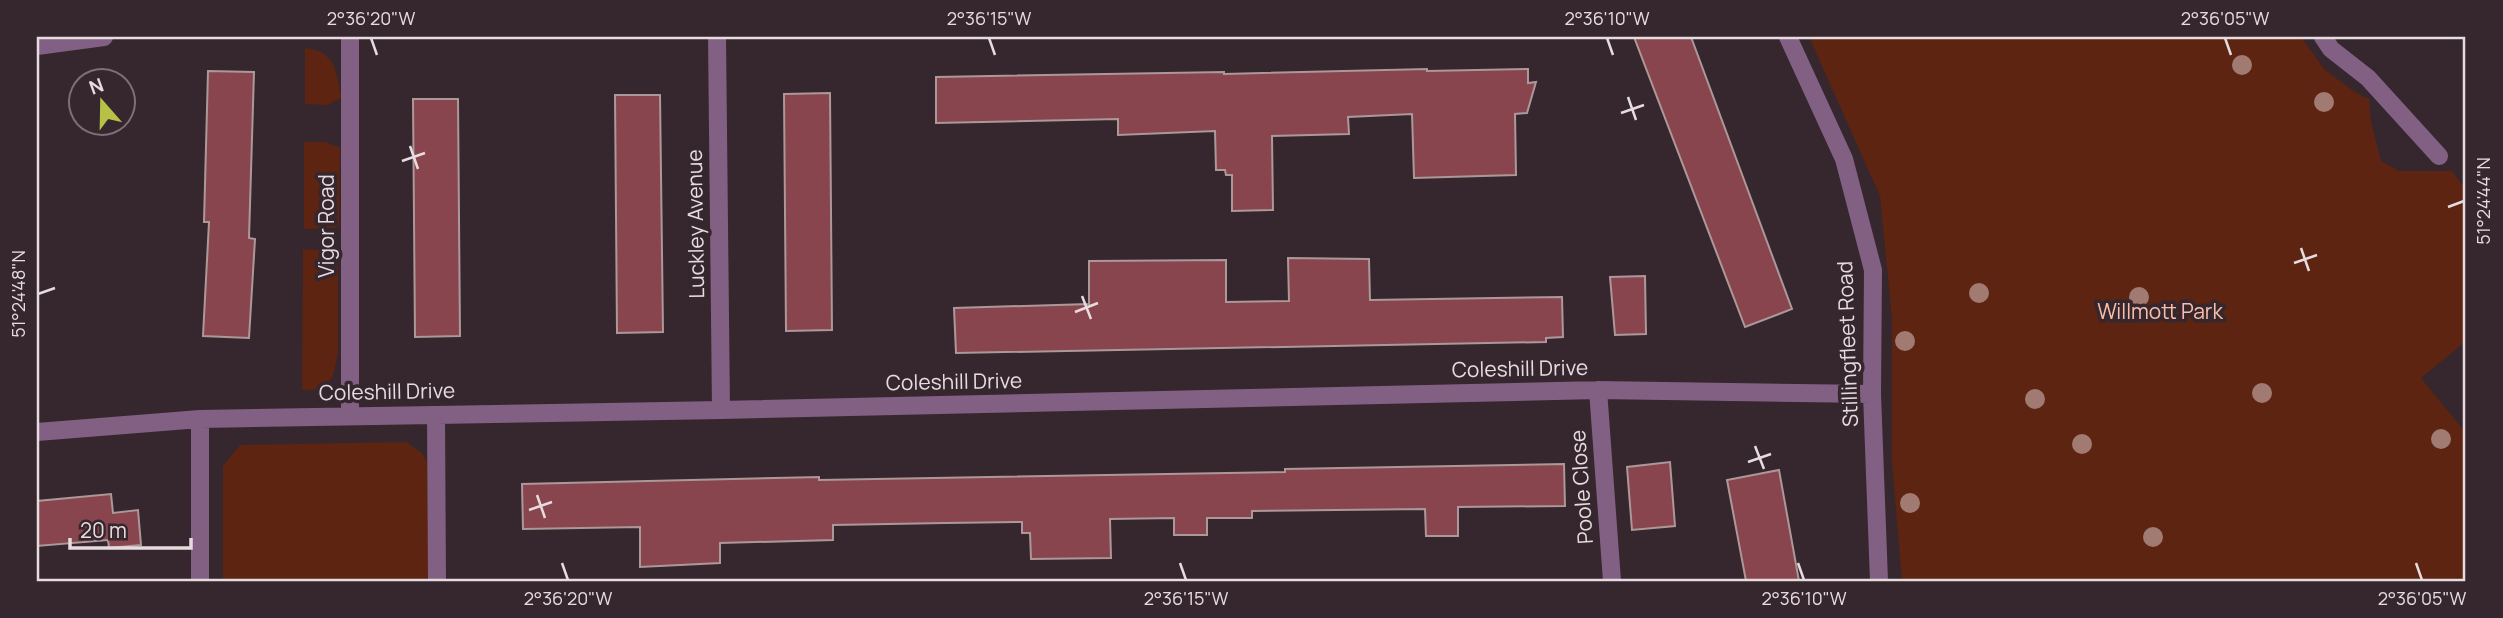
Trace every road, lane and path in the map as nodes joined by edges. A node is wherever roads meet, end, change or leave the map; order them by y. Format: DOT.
graph roads {
  1 [pos="104,37"];
  2 [pos="350,37"];
  3 [pos="717,37"];
  4 [pos="1788,37"];
  5 [pos="2323,37"];
  6 [pos="37,46"];
  7 [pos="2439,156"];
  8 [pos="1598,390"];
  9 [pos="1872,394"];
  10 [pos="721,410"];
  11 [pos="350,415"];
  12 [pos="436,415"];
  13 [pos="200,419"];
  14 [pos="37,432"];
  15 [pos="200,581"];
  16 [pos="437,581"];
  17 [pos="1612,581"];
  18 [pos="1880,581"];
  1 -- 6 [label="street"];
  2 -- 11 [label="street, Vigor Road"];
  3 -- 10 [label="street, Luckley Avenue"];
  4 -- 9 [label="street, Stillingfleet Road"];
  5 -- 7 [label="street"];
  8 -- 9 [label="street, Coleshill Drive"];
  8 -- 10 [label="street, Coleshill Drive"];
  8 -- 17 [label="street, Poole Close"];
  9 -- 18 [label="street, Stillingfleet Road"];
  10 -- 12 [label="street, Coleshill Drive"];
  11 -- 12 [label="street, Coleshill Drive"];
  11 -- 13 [label="street, Coleshill Drive"];
  12 -- 16 [label="street"];
  13 -- 14 [label="street, Coleshill Drive"];
  13 -- 15 [label="street"];
}
